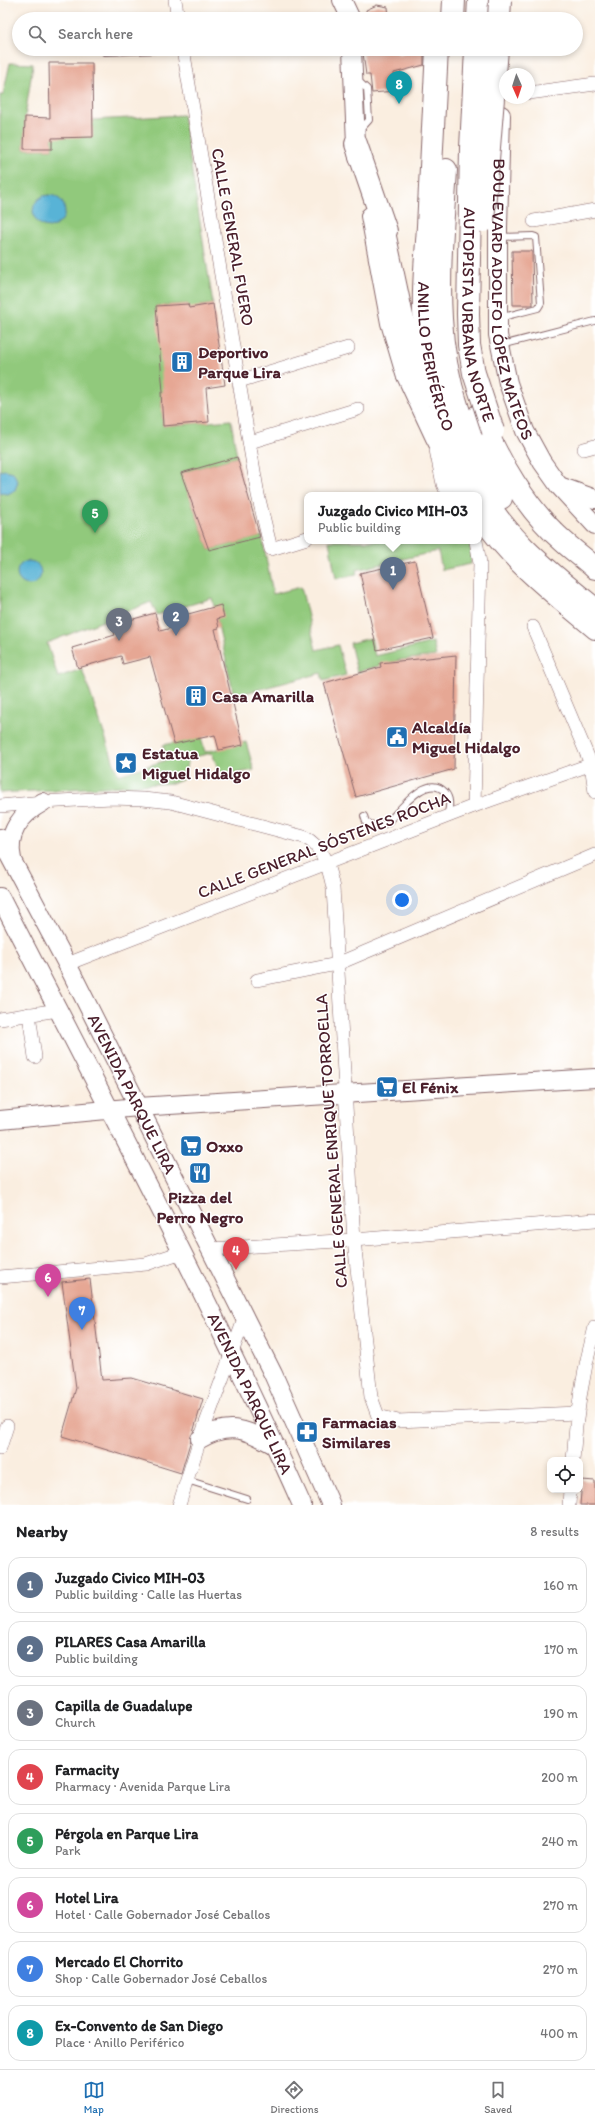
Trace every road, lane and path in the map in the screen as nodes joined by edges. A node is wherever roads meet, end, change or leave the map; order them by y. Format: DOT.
graph roads {
  1 [pos="175,0"];
  2 [pos="342,0"];
  3 [pos="353,0"];
  4 [pos="439,0"];
  5 [pos="454,0"];
  6 [pos="473,0"];
  7 [pos="479,0"];
  8 [pos="177,12"];
  9 [pos="348,12"];
  10 [pos="352,12"];
  11 [pos="438,12"];
  12 [pos="453,12"];
  13 [pos="473,12"];
  14 [pos="478,12"];
  15 [pos="184,56"];
  16 [pos="352,56"];
  17 [pos="437,56"];
  18 [pos="452,56"];
  19 [pos="473,56"];
  20 [pos="476,56"];
  21 [pos="496,56"];
  22 [pos="504,56"];
  23 [pos="473,74"];
  24 [pos="595,84"];
  25 [pos="535,92"];
  26 [pos="356,140"];
  27 [pos="500,165"];
  28 [pos="595,210"];
  29 [pos="381,218"];
  30 [pos="534,221"];
  31 [pos="498,237"];
  32 [pos="398,302"];
  33 [pos="468,314"];
  34 [pos="498,318"];
  35 [pos="595,321"];
  36 [pos="500,345"];
  37 [pos="348,348"];
  38 [pos="239,381"];
  39 [pos="436,390"];
  40 [pos="358,409"];
  41 [pos="435,430"];
  42 [pos="250,442"];
  43 [pos="559,486"];
  44 [pos="447,492"];
  45 [pos="464,492"];
  46 [pos="472,492"];
  47 [pos="481,492"];
  48 [pos="482,493"];
  49 [pos="595,499"];
  50 [pos="482,507"];
  51 [pos="482,520"];
  52 [pos="595,524"];
  53 [pos="304,539"];
  54 [pos="477,544"];
  55 [pos="595,567"];
  56 [pos="595,598"];
  57 [pos="595,609"];
  58 [pos="595,624"];
  59 [pos="533,627"];
  60 [pos="595,630"];
  61 [pos="593,764"];
  62 [pos="595,792"];
  63 [pos="43,802"];
  64 [pos="0,806"];
  65 [pos="474,806"];
  66 [pos="364,816"];
  67 [pos="446,816"];
  68 [pos="0,838"];
  69 [pos="595,856"];
  70 [pos="13,863"];
  71 [pos="326,863"];
  72 [pos="0,897"];
  73 [pos="67,964"];
  74 [pos="337,964"];
  75 [pos="257,980"];
  76 [pos="58,1010"];
  77 [pos="29,1014"];
  78 [pos="0,1019"];
  79 [pos="35,1057"];
  80 [pos="595,1078"];
  81 [pos="345,1095"];
  82 [pos="138,1107"];
  83 [pos="108,1110"];
  84 [pos="0,1120"];
  85 [pos="595,1220"];
  86 [pos="354,1240"];
  87 [pos="211,1249"];
  88 [pos="182,1252"];
  89 [pos="0,1277"];
  90 [pos="245,1318"];
  91 [pos="595,1326"];
  92 [pos="231,1352"];
  93 [pos="576,1413"];
  94 [pos="7,1426"];
  95 [pos="200,1439"];
  96 [pos="276,1446"];
  97 [pos="0,1448"];
  98 [pos="573,1457"];
  99 [pos="187,1480"];
  100 [pos="570,1493"];
  101 [pos="247,1499"];
  102 [pos="179,1505"];
  103 [pos="302,1505"];
  104 [pos="331,1505"];
  105 [pos="569,1505"];
  1 -- 8 [label="street"];
  2 -- 9 [label="main road"];
  3 -- 10 [label="main road"];
  4 -- 11 [label="highway"];
  5 -- 12 [label="highway"];
  6 -- 13 [label="highway"];
  7 -- 14 [label="highway"];
  15 -- 38 [label="street, CALLE GENERAL FUERO"];
  16 -- 26 [label="main road"];
  17 -- 39 [label="highway, ANILLO PERIFÉRICO"];
  18 -- 56 [label="highway, AUTOPISTA URBANA NORTE"];
  19 -- 23 [label="highway, ANILLO PERIFÉRICO"];
  20 -- 33 [label="highway, AUTOPISTA URBANA NORTE, bridge"];
  21 -- 33 [label="highway, bridge"];
  22 -- 27 [label="main road, BOULEVARD ADOLFO LÓPEZ MATEOS"];
  23 -- 27 [label="highway"];
  23 -- 55 [label="highway, ANILLO PERIFÉRICO"];
  24 -- 25 [label="street"];
  26 -- 29 [label="highway"];
  26 -- 41 [label="main road"];
  27 -- 31 [label="main road, BOULEVARD ADOLFO LÓPEZ MATEOS"];
  28 -- 30 [label="street"];
  29 -- 32 [label="highway"];
  29 -- 39 [label="highway"];
  31 -- 34 [label="main road, BOULEVARD ADOLFO LÓPEZ MATEOS"];
  31 -- 34 [label="lane"];
  32 -- 39 [label="highway"];
  32 -- 41 [label="highway"];
  33 -- 55 [label="highway, AUTOPISTA URBANA NORTE, bridge"];
  34 -- 36 [label="main road, BOULEVARD ADOLFO LÓPEZ MATEOS"];
  35 -- 36 [label="lane"];
  36 -- 43 [label="main road, BOULEVARD ADOLFO LÓPEZ MATEOS"];
  37 -- 38 [label="street"];
  38 -- 42 [label="street, CALLE GENERAL FUERO"];
  39 -- 47 [label="highway, ANILLO PERIFÉRICO"];
  40 -- 42 [label="street"];
  41 -- 44 [label="street"];
  41 -- 45 [label="main road"];
  41 -- 46 [label="highway"];
  42 -- 53 [label="street, CALLE GENERAL FUERO"];
  43 -- 49 [label="main road"];
  43 -- 52 [label="main road, BOULEVARD ADOLFO LÓPEZ MATEOS"];
  48 -- 57 [label="highway, ANILLO PERIFÉRICO"];
  50 -- 58 [label="highway"];
  51 -- 60 [label="main road"];
  54 -- 65 [label="street"];
  59 -- 61 [label="street"];
  61 -- 62 [label="street"];
  61 -- 65 [label="street, CALLE GENERAL SÓSTENES ROCHA"];
  63 -- 64 [label="street, CALLE GENERAL ENRIQUE TORROELLA"];
  63 -- 70 [label="main road"];
  63 -- 71 [label="street, CALLE GENERAL ENRIQUE TORROELLA"];
  65 -- 67 [label="street, CALLE GENERAL SÓSTENES ROCHA"];
  66 -- 67 [label="lane"];
  67 -- 71 [label="street, CALLE GENERAL SÓSTENES ROCHA"];
  68 -- 70 [label="main road, AVENIDA PARQUE LIRA"];
  69 -- 74 [label="street"];
  70 -- 73 [label="main road, AVENIDA PARQUE LIRA"];
  71 -- 73 [label="street, CALLE GENERAL SÓSTENES ROCHA"];
  71 -- 74 [label="street, CALLE GENERAL ENRIQUE TORROELLA"];
  72 -- 76 [label="main road, AVENIDA PARQUE LIRA"];
  73 -- 82 [label="main road, AVENIDA PARQUE LIRA"];
  74 -- 75 [label="street"];
  74 -- 81 [label="street, CALLE GENERAL ENRIQUE TORROELLA"];
  76 -- 77 [label="street"];
  76 -- 83 [label="main road, AVENIDA PARQUE LIRA"];
  77 -- 78 [label="street"];
  77 -- 79 [label="street"];
  80 -- 81 [label="main road"];
  81 -- 82 [label="main road"];
  81 -- 86 [label="street, CALLE GENERAL ENRIQUE TORROELLA"];
  82 -- 83 [label="main road"];
  82 -- 87 [label="main road, AVENIDA PARQUE LIRA"];
  83 -- 84 [label="main road"];
  83 -- 88 [label="main road, AVENIDA PARQUE LIRA"];
  85 -- 86 [label="street"];
  86 -- 87 [label="street"];
  86 -- 93 [label="street, CALLE GENERAL ENRIQUE TORROELLA"];
  87 -- 90 [label="main road, AVENIDA PARQUE LIRA"];
  88 -- 89 [label="street"];
  88 -- 92 [label="main road, AVENIDA PARQUE LIRA"];
  90 -- 92 [label="street"];
  90 -- 104 [label="main road, AVENIDA PARQUE LIRA"];
  91 -- 93 [label="street"];
  92 -- 95 [label="street"];
  92 -- 96 [label="main road, AVENIDA PARQUE LIRA"];
  93 -- 98 [label="street"];
  94 -- 97 [label="street"];
  95 -- 96 [label="main road"];
  95 -- 99 [label="street"];
  96 -- 103 [label="main road, AVENIDA PARQUE LIRA"];
  99 -- 101 [label="lane"];
  99 -- 102 [label="street"];
  100 -- 105 [label="street"];
}
